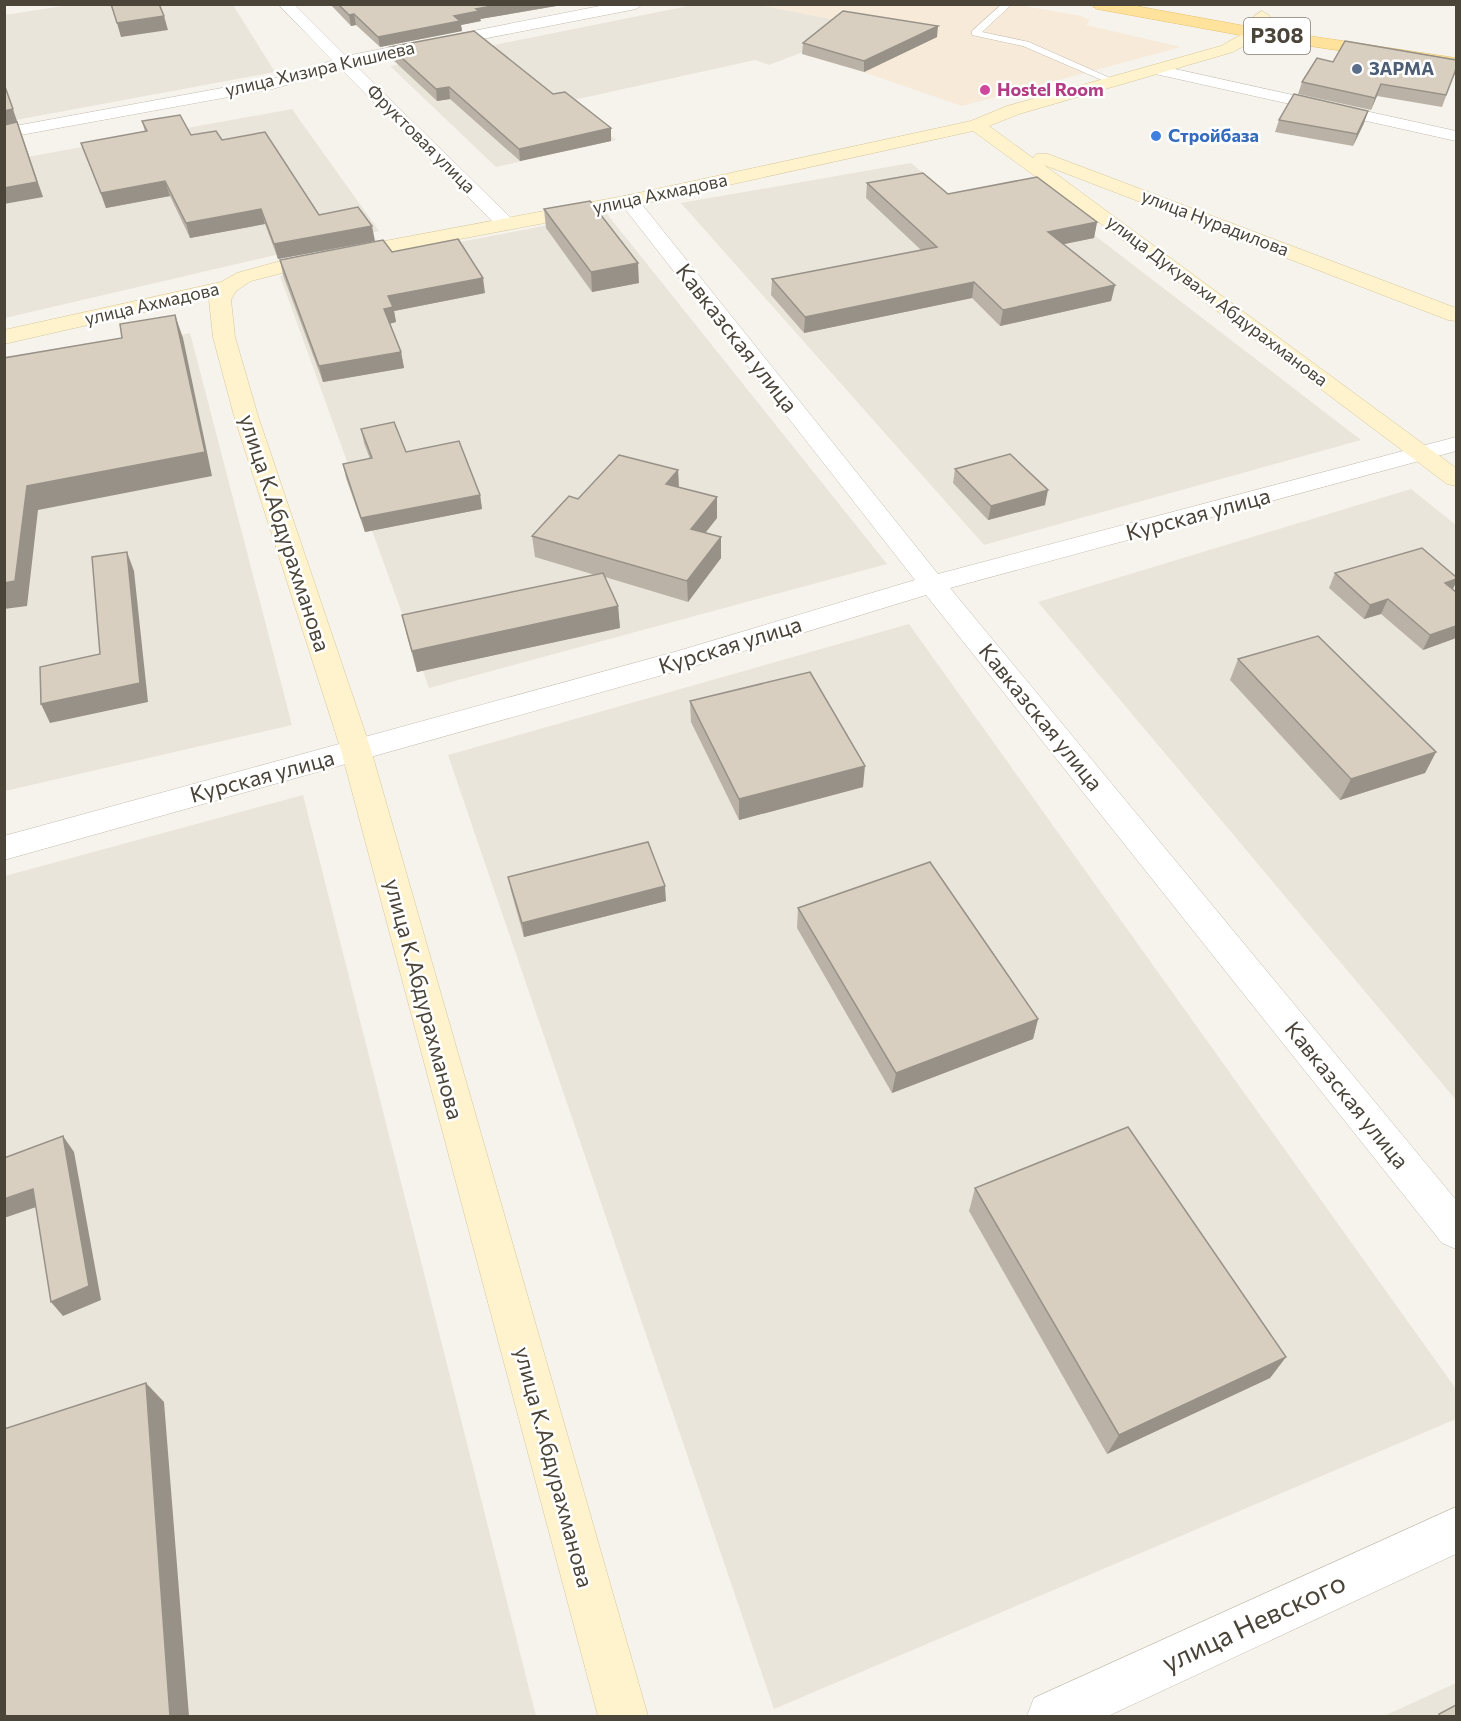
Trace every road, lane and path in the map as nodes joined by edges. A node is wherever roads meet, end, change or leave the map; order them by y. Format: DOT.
graph roads {
  1 [pos="285,4"];
  2 [pos="636,4"];
  3 [pos="1008,4"];
  4 [pos="1097,4"];
  5 [pos="1261,20"];
  6 [pos="343,61"];
  7 [pos="1456,63"];
  8 [pos="1157,70"];
  9 [pos="1114,82"];
  10 [pos="976,125"];
  11 [pos="4,133"];
  12 [pos="1456,136"];
  13 [pos="629,201"];
  14 [pos="506,224"];
  15 [pos="228,287"];
  16 [pos="1456,315"];
  17 [pos="4,337"];
  18 [pos="1456,444"];
  19 [pos="1423,454"];
  20 [pos="1456,478"];
  21 [pos="933,584"];
  22 [pos="356,750"];
  23 [pos="4,848"];
  24 [pos="1456,1230"];
  25 [pos="1456,1530"];
  26 [pos="623,1716"];
  27 [pos="1052,1716"];
  1 -- 6 [label="street, Фруктовая улица"];
  2 -- 6 [label="street, улица Хизира Кишиева"];
  3 -- 9 [label="lane"];
  4 -- 5 [label="main road, P308"];
  5 -- 7 [label="main road, P308"];
  5 -- 8 [label="street, улица Ахмадова"];
  6 -- 11 [label="street, улица Хизира Кишиева"];
  6 -- 14 [label="street, Фруктовая улица"];
  8 -- 9 [label="street, улица Ахмадова"];
  8 -- 12 [label="street"];
  9 -- 10 [label="street, улица Ахмадова"];
  10 -- 13 [label="street, улица Ахмадова"];
  10 -- 16 [label="street, улица Нурадилова"];
  10 -- 19 [label="street, улица Дукувахи Абдурахманова"];
  13 -- 14 [label="street, улица Ахмадова"];
  13 -- 21 [label="street, Кавказская улица"];
  14 -- 15 [label="street, улица Ахмадова"];
  15 -- 17 [label="street, улица Ахмадова"];
  15 -- 22 [label="street, улица К.Абдурахманова"];
  18 -- 19 [label="street, Курская улица"];
  19 -- 20 [label="street, улица Дукувахи Абдурахманова"];
  19 -- 21 [label="street, Курская улица"];
  21 -- 22 [label="street, Курская улица"];
  21 -- 24 [label="street, Кавказская улица"];
  22 -- 23 [label="street, Курская улица"];
  22 -- 26 [label="street, улица К.Абдурахманова"];
  25 -- 27 [label="street, улица Невского"];
}
